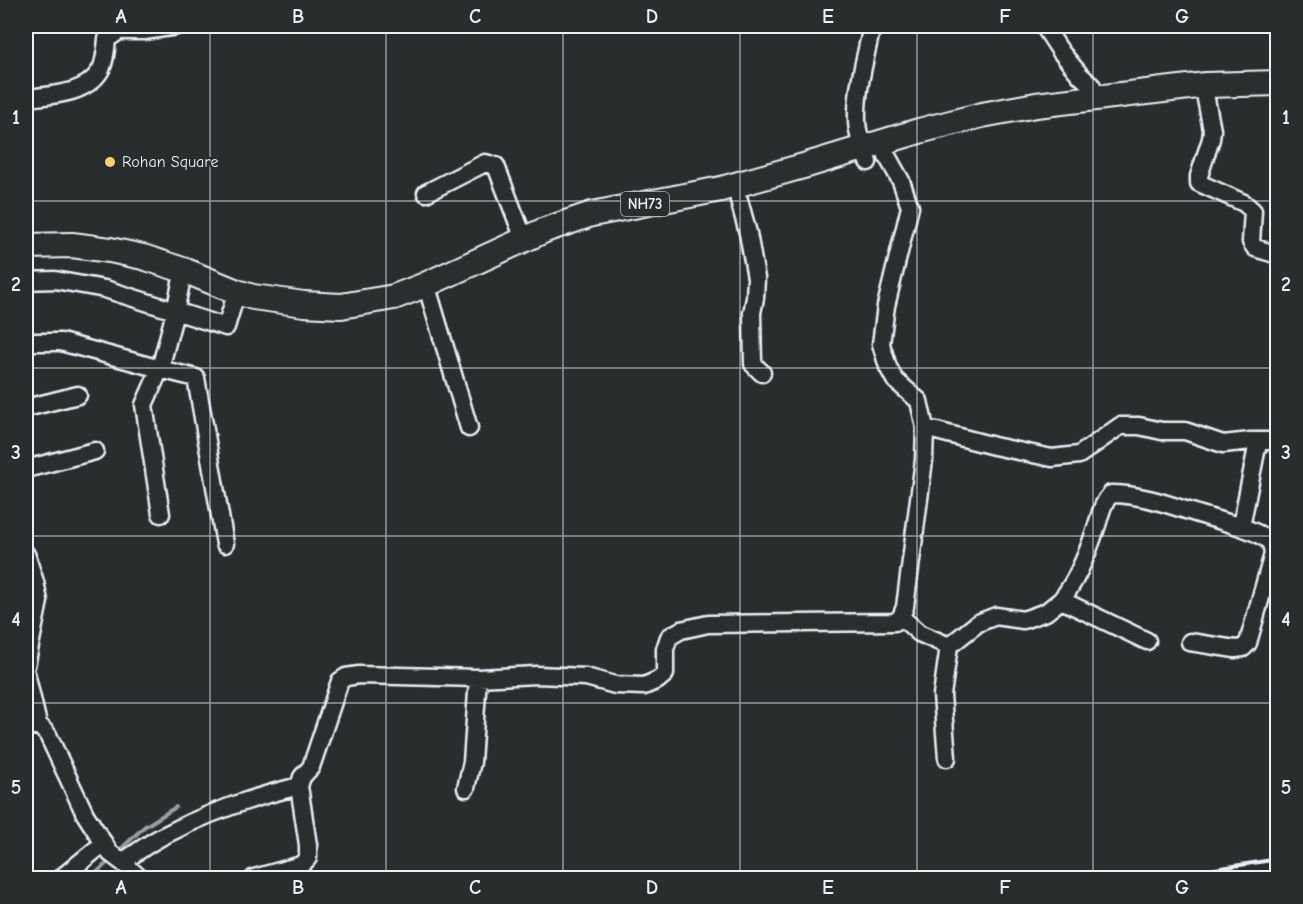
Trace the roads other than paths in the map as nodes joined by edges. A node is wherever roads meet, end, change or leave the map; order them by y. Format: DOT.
graph roads {
  1 [pos="177,26"];
  2 [pos="872,26"];
  3 [pos="1044,26"];
  4 [pos="105,32"];
  5 [pos="1278,83"];
  6 [pos="1278,96"];
  7 [pos="26,98"];
  8 [pos="1098,98"];
  9 [pos="1206,99"];
  10 [pos="872,155"];
  11 [pos="426,193"];
  12 [pos="739,200"];
  13 [pos="524,239"];
  14 [pos="26,246"];
  15 [pos="1278,255"];
  16 [pos="26,258"];
  17 [pos="26,281"];
  18 [pos="181,283"];
  19 [pos="430,297"];
  20 [pos="232,304"];
  21 [pos="175,312"];
  22 [pos="26,342"];
  23 [pos="160,369"];
  24 [pos="762,373"];
  25 [pos="78,395"];
  26 [pos="26,408"];
  27 [pos="469,428"];
  28 [pos="925,428"];
  29 [pos="1256,441"];
  30 [pos="1278,441"];
  31 [pos="95,452"];
  32 [pos="26,469"];
  33 [pos="160,514"];
  34 [pos="1241,527"];
  35 [pos="225,544"];
  36 [pos="26,554"];
  37 [pos="1061,600"];
  38 [pos="901,617"];
  39 [pos="1147,641"];
  40 [pos="1190,642"];
  41 [pos="949,646"];
  42 [pos="26,666"];
  43 [pos="26,673"];
  44 [pos="478,678"];
  45 [pos="32,726"];
  46 [pos="947,759"];
  47 [pos="299,786"];
  48 [pos="466,788"];
  49 [pos="104,843"];
  50 [pos="122,862"];
  51 [pos="61,879"];
  52 [pos="140,879"];
  53 [pos="254,879"];
  1 -- 4 [label="street"];
  2 -- 10 [label="street"];
  3 -- 8 [label="street"];
  4 -- 7 [label="street"];
  5 -- 8 [label="highway, NH73"];
  6 -- 9 [label="highway, NH73"];
  8 -- 10 [label="highway, NH73"];
  9 -- 10 [label="highway, NH73"];
  9 -- 15 [label="street"];
  10 -- 12 [label="highway, NH73"];
  10 -- 13 [label="highway, NH73"];
  10 -- 28 [label="street"];
  11 -- 13 [label="street"];
  12 -- 19 [label="highway, NH73"];
  12 -- 24 [label="street"];
  13 -- 14 [label="highway, NH73"];
  16 -- 18 [label="highway, NH73"];
  17 -- 21 [label="street"];
  18 -- 20 [label="highway, NH73"];
  18 -- 21 [label="street"];
  19 -- 20 [label="highway, NH73"];
  19 -- 27 [label="street"];
  20 -- 21 [label="street"];
  21 -- 23 [label="street"];
  22 -- 23 [label="street"];
  23 -- 33 [label="street"];
  23 -- 35 [label="street"];
  25 -- 26 [label="street"];
  28 -- 29 [label="street"];
  28 -- 38 [label="street"];
  29 -- 30 [label="street"];
  29 -- 34 [label="street"];
  31 -- 32 [label="street"];
  34 -- 37 [label="street"];
  34 -- 40 [label="street"];
  36 -- 42 [label="street"];
  37 -- 39 [label="street"];
  37 -- 41 [label="street"];
  38 -- 41 [label="street"];
  38 -- 44 [label="street"];
  41 -- 46 [label="street"];
  43 -- 45 [label="street"];
  44 -- 47 [label="street"];
  44 -- 48 [label="street"];
  45 -- 49 [label="street"];
  47 -- 50 [label="street"];
  47 -- 53 [label="street"];
  49 -- 50 [label="street"];
  49 -- 51 [label="street"];
  50 -- 52 [label="street"];
}
